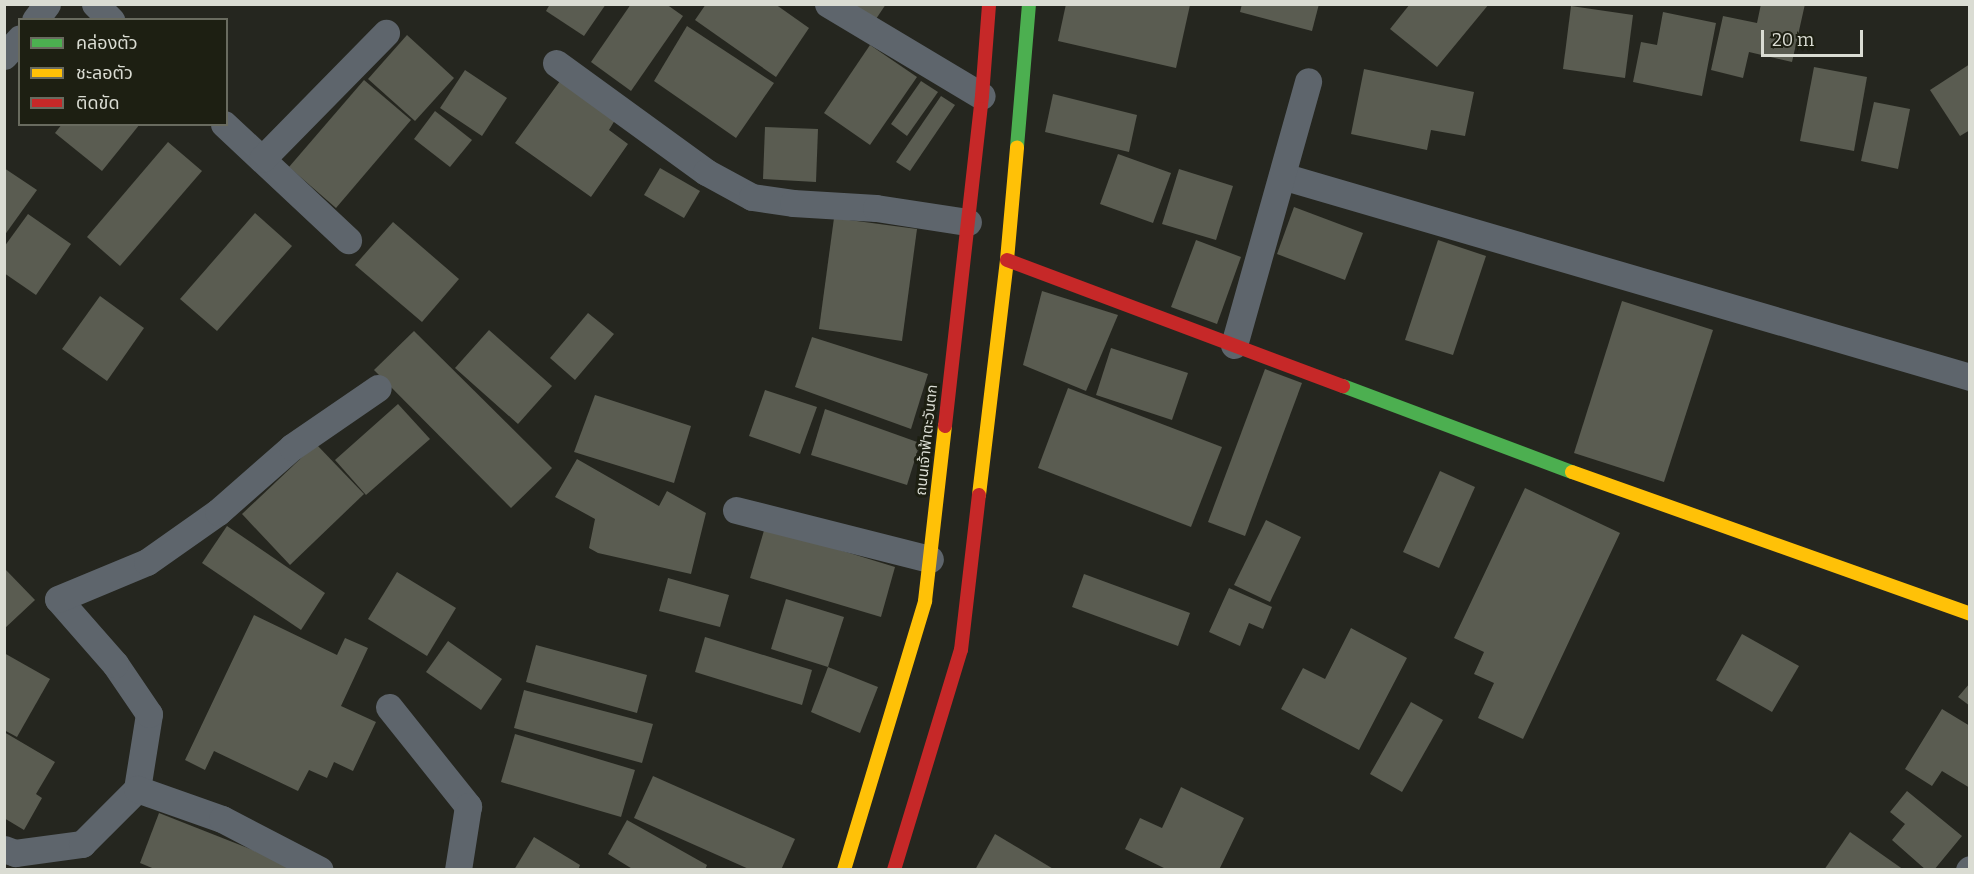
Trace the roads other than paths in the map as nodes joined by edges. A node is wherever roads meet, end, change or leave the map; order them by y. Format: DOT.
graph roads {
  1 [pos="47,4"];
  2 [pos="95,4"];
  3 [pos="828,4"];
  4 [pos="989,4"];
  5 [pos="1029,4"];
  6 [pos="36,18"];
  7 [pos="109,18"];
  8 [pos="386,33"];
  9 [pos="18,40"];
  10 [pos="4,56"];
  11 [pos="556,63"];
  12 [pos="1308,81"];
  13 [pos="982,96"];
  14 [pos="226,126"];
  15 [pos="262,159"];
  16 [pos="1282,176"];
  17 [pos="968,222"];
  18 [pos="348,240"];
  19 [pos="1007,260"];
  20 [pos="1234,345"];
  21 [pos="1970,377"];
  22 [pos="378,388"];
  23 [pos="736,510"];
  24 [pos="930,559"];
  25 [pos="1970,614"];
  26 [pos="389,707"];
  27 [pos="137,789"];
  28 [pos="4,849"];
  29 [pos="320,870"];
  30 [pos="458,870"];
  31 [pos="844,870"];
  32 [pos="894,870"];
  1 -- 6 [label="street"];
  2 -- 7 [label="street"];
  3 -- 13 [label="street"];
  4 -- 13 [label="main road, ถนนเจ้าฟ้าตะวันตก"];
  5 -- 19 [label="main road"];
  8 -- 15 [label="street"];
  9 -- 10 [label="street"];
  11 -- 17 [label="street"];
  12 -- 16 [label="street"];
  13 -- 17 [label="main road, ถนนเจ้าฟ้าตะวันตก"];
  14 -- 15 [label="street"];
  15 -- 18 [label="street"];
  16 -- 20 [label="street"];
  16 -- 21 [label="street"];
  17 -- 24 [label="main road, ถนนเจ้าฟ้าตะวันตก"];
  19 -- 20 [label="main road"];
  19 -- 32 [label="main road"];
  20 -- 25 [label="main road"];
  22 -- 27 [label="street"];
  23 -- 24 [label="street"];
  24 -- 31 [label="main road, ถนนเจ้าฟ้าตะวันตก"];
  26 -- 30 [label="street"];
  27 -- 28 [label="street"];
  27 -- 29 [label="street"];
}
